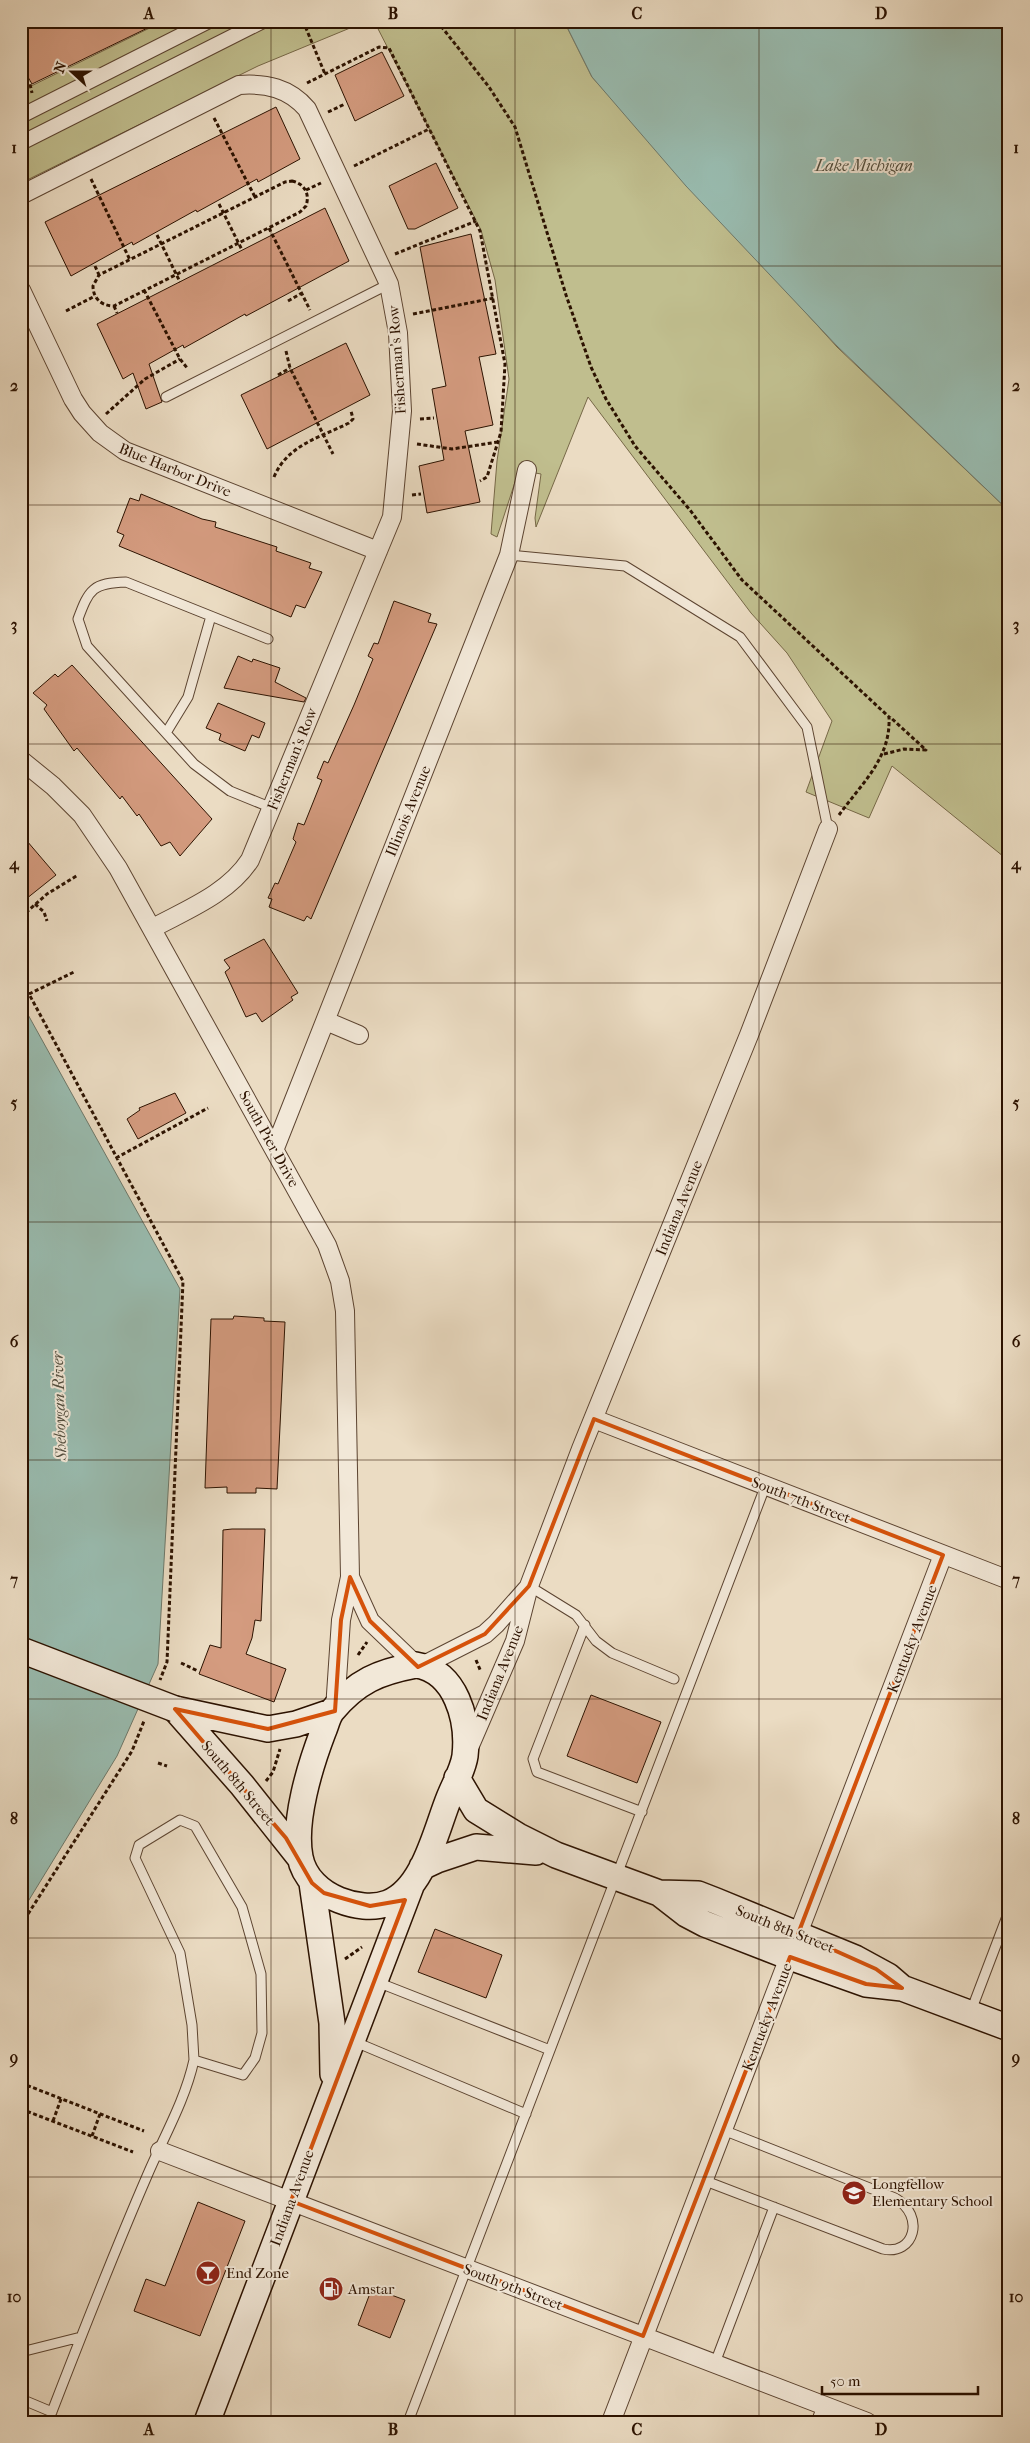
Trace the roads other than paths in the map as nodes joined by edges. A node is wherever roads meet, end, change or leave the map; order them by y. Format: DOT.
graph roads {
  1 [pos="209,21"];
  2 [pos="263,21"];
  3 [pos="21,116"];
  4 [pos="21,143"];
  5 [pos="21,195"];
  6 [pos="389,284"];
  7 [pos="21,290"];
  8 [pos="166,397"];
  9 [pos="526,470"];
  10 [pos="378,551"];
  11 [pos="510,554"];
  12 [pos="212,616"];
  13 [pos="268,639"];
  14 [pos="166,733"];
  15 [pos="21,760"];
  16 [pos="272,808"];
  17 [pos="828,830"];
  18 [pos="153,928"];
  19 [pos="326,1021"];
  20 [pos="359,1035"];
  21 [pos="275,1148"];
  22 [pos="594,1419"];
  23 [pos="765,1487"];
  24 [pos="944,1555"];
  25 [pos="350,1577"];
  26 [pos="1009,1580"];
  27 [pos="529,1586"];
  28 [pos="585,1625"];
  29 [pos="21,1650"];
  30 [pos="419,1665"];
  31 [pos="674,1679"];
  32 [pos="175,1709"];
  33 [pos="333,1710"];
  34 [pos="461,1768"];
  35 [pos="642,1812"];
  36 [pos="556,1855"];
  37 [pos="300,1858"];
  38 [pos="416,1877"];
  39 [pos="618,1878"];
  40 [pos="312,1883"];
  41 [pos="1009,1911"];
  42 [pos="794,1946"];
  43 [pos="374,1981"];
  44 [pos="970,2014"];
  45 [pos="1009,2028"];
  46 [pos="351,2040"];
  47 [pos="550,2050"];
  48 [pos="194,2060"];
  49 [pos="333,2086"];
  50 [pos="526,2114"];
  51 [pos="723,2130"];
  52 [pos="160,2151"];
  53 [pos="703,2180"];
  54 [pos="291,2201"];
  55 [pos="774,2207"];
  56 [pos="466,2269"];
  57 [pos="643,2336"];
  58 [pos="81,2337"];
  59 [pos="21,2352"];
  60 [pos="715,2363"];
  61 [pos="21,2399"];
  62 [pos="823,2404"];
  63 [pos="52,2412"];
  64 [pos="48,2422"];
  65 [pos="207,2422"];
  66 [pos="408,2422"];
  67 [pos="610,2422"];
  68 [pos="816,2422"];
  69 [pos="867,2422"];
  1 -- 3 [label="street"];
  2 -- 4 [label="street"];
  5 -- 6 [label="street, Fisherman's Row"];
  6 -- 8 [label="lane"];
  6 -- 10 [label="street, Fisherman's Row"];
  7 -- 10 [label="street, Blue Harbor Drive"];
  9 -- 11 [label="street, Illinois Avenue"];
  10 -- 16 [label="street, Fisherman's Row"];
  11 -- 17 [label="lane"];
  11 -- 19 [label="street, Illinois Avenue"];
  12 -- 13 [label="lane"];
  12 -- 14 [label="lane"];
  12 -- 14 [label="lane"];
  14 -- 16 [label="lane"];
  15 -- 18 [label="street, South Pier Drive"];
  16 -- 18 [label="street, Fisherman's Row"];
  17 -- 22 [label="street, Indiana Avenue"];
  18 -- 21 [label="street, South Pier Drive"];
  19 -- 20 [label="street"];
  19 -- 21 [label="street, Illinois Avenue"];
  21 -- 25 [label="street, South Pier Drive"];
  22 -- 23 [label="street, South 7th Street"];
  22 -- 27 [label="street, Indiana Avenue"];
  23 -- 24 [label="street, South 7th Street"];
  23 -- 35 [label="lane"];
  24 -- 26 [label="street, South 7th Street"];
  24 -- 42 [label="street, Kentucky Avenue"];
  25 -- 30 [label="street, South Pier Drive"];
  25 -- 33 [label="street, South Pier Drive"];
  27 -- 28 [label="lane"];
  27 -- 30 [label="street, Indiana Avenue"];
  27 -- 34 [label="street, Indiana Avenue"];
  28 -- 31 [label="lane"];
  28 -- 35 [label="lane"];
  29 -- 32 [label="main road, South 8th Street, bridge"];
  30 -- 33 [label="main road"];
  30 -- 34 [label="main road"];
  32 -- 33 [label="main road, South 8th Street"];
  32 -- 37 [label="main road, South 8th Street"];
  33 -- 37 [label="main road"];
  34 -- 36 [label="main road, South 8th Street"];
  34 -- 38 [label="main road, Indiana Avenue"];
  35 -- 39 [label="lane"];
  36 -- 38 [label="main road, South 8th Street"];
  36 -- 39 [label="main road, South 8th Street"];
  37 -- 40 [label="main road"];
  38 -- 40 [label="main road, South 8th Street"];
  38 -- 43 [label="main road, Indiana Avenue"];
  39 -- 42 [label="main road, South 8th Street"];
  39 -- 47 [label="lane"];
  40 -- 49 [label="main road, Indiana Avenue"];
  41 -- 44 [label="lane"];
  42 -- 44 [label="main road, South 8th Street"];
  42 -- 51 [label="street, Kentucky Avenue"];
  43 -- 46 [label="main road, Indiana Avenue"];
  43 -- 47 [label="lane"];
  44 -- 45 [label="main road, South 8th Street"];
  46 -- 49 [label="main road, Indiana Avenue"];
  46 -- 50 [label="lane"];
  47 -- 50 [label="lane"];
  48 -- 48 [label="lane"];
  48 -- 52 [label="lane"];
  49 -- 54 [label="main road, Indiana Avenue"];
  50 -- 56 [label="lane"];
  51 -- 53 [label="street, Kentucky Avenue"];
  51 -- 55 [label="lane"];
  52 -- 54 [label="street, South 9th Street"];
  52 -- 58 [label="lane"];
  53 -- 55 [label="lane"];
  53 -- 57 [label="street, Kentucky Avenue"];
  54 -- 56 [label="street, South 9th Street"];
  54 -- 65 [label="main road, Indiana Avenue"];
  55 -- 60 [label="lane"];
  56 -- 57 [label="street, South 9th Street"];
  56 -- 66 [label="lane"];
  57 -- 60 [label="street, South 9th Street"];
  57 -- 67 [label="street, Kentucky Avenue"];
  58 -- 59 [label="lane"];
  58 -- 63 [label="lane"];
  60 -- 62 [label="street, South 9th Street"];
  61 -- 63 [label="lane"];
  62 -- 68 [label="lane"];
  62 -- 69 [label="street, South 9th Street"];
  63 -- 64 [label="lane"];
}
